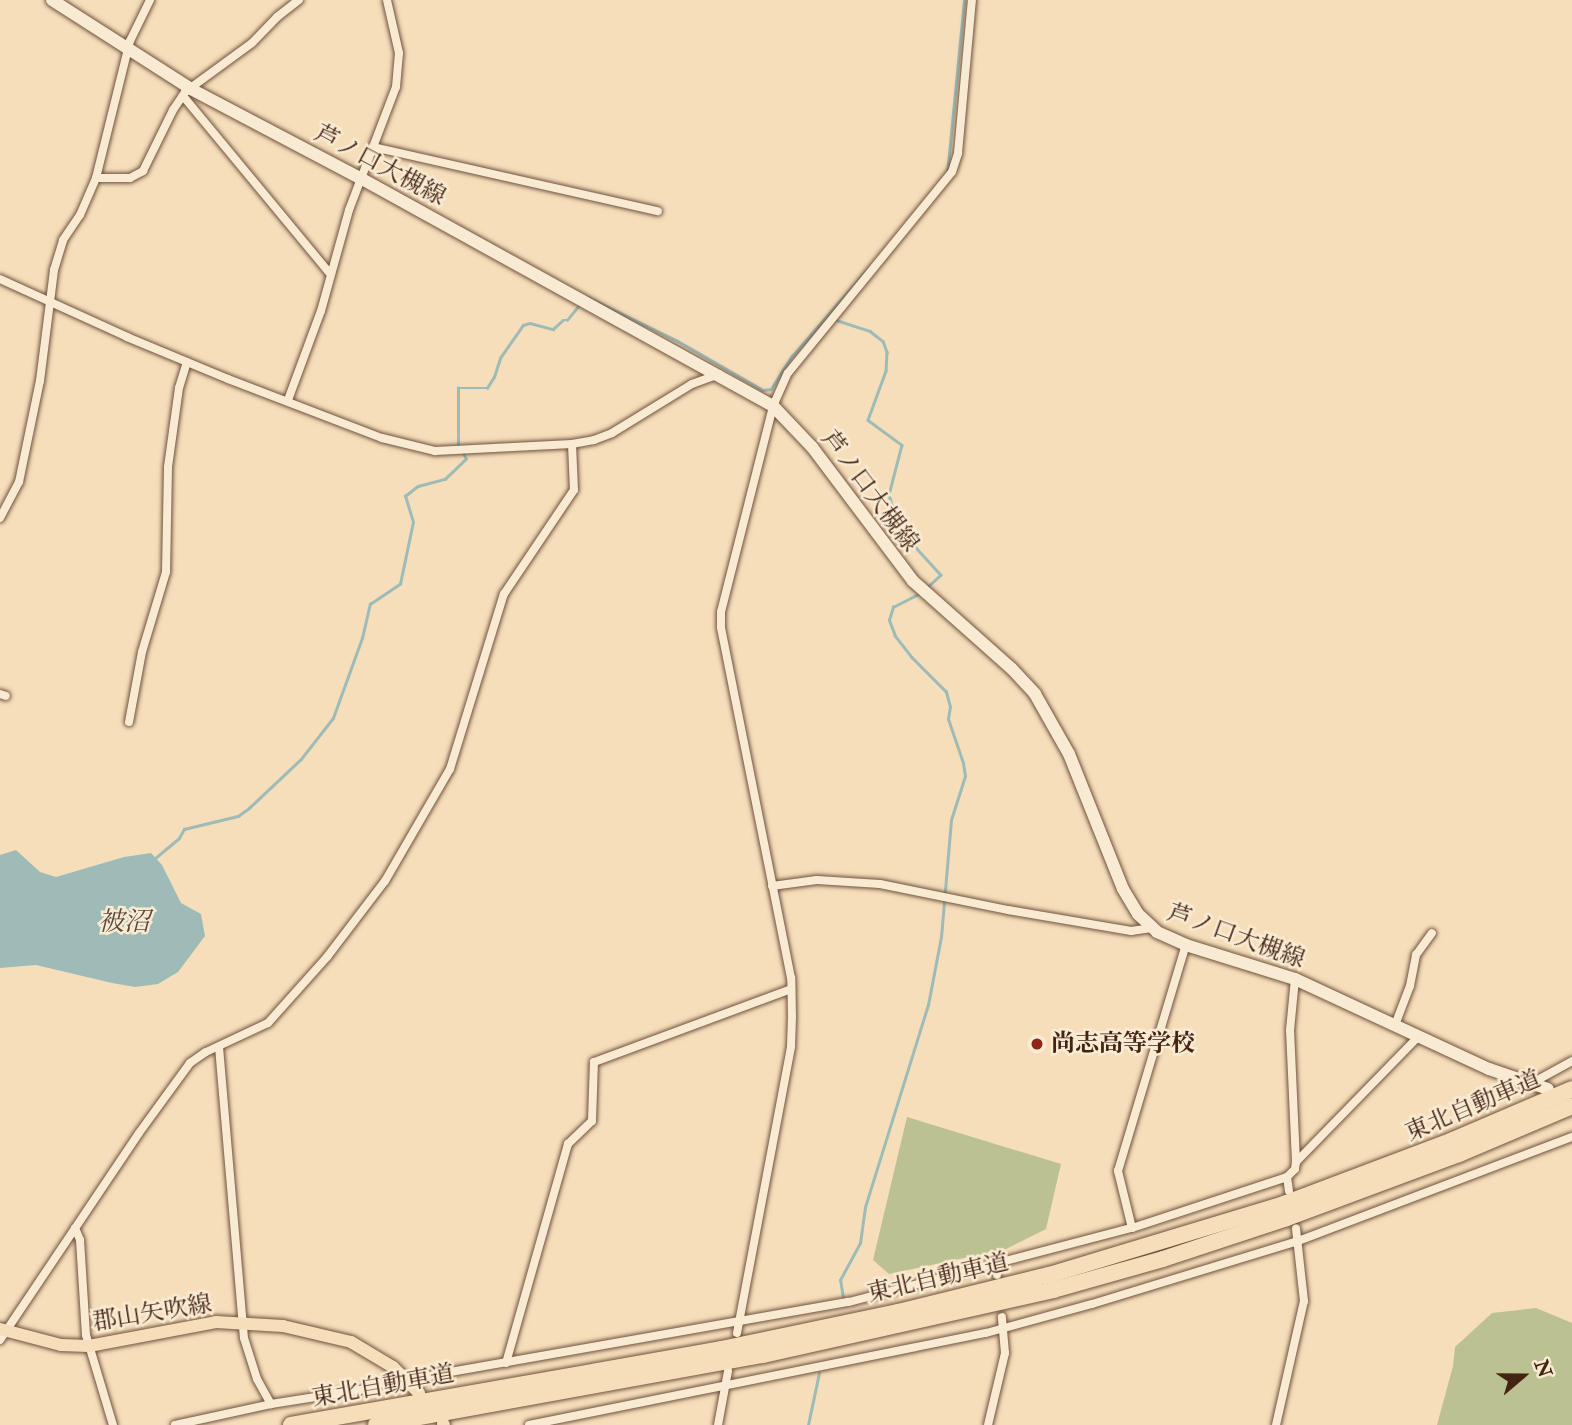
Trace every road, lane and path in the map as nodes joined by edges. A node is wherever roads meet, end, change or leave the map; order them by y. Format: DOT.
graph roads {
  1 [pos="52,0"];
  2 [pos="150,0"];
  3 [pos="299,0"];
  4 [pos="387,0"];
  5 [pos="971,0"];
  6 [pos="128,51"];
  7 [pos="187,92"];
  8 [pos="373,147"];
  9 [pos="360,177"];
  10 [pos="96,178"];
  11 [pos="658,211"];
  12 [pos="330,274"];
  13 [pos="0,279"];
  14 [pos="51,304"];
  15 [pos="187,362"];
  16 [pos="719,374"];
  17 [pos="288,400"];
  18 [pos="773,406"];
  19 [pos="572,444"];
  20 [pos="0,518"];
  21 [pos="128,722"];
  22 [pos="772,886"];
  23 [pos="1152,928"];
  24 [pos="1432,933"];
  25 [pos="1186,945"];
  26 [pos="1295,979"];
  27 [pos="791,989"];
  28 [pos="1395,1025"];
  29 [pos="1419,1036"];
  30 [pos="219,1047"];
  31 [pos="1572,1061"];
  32 [pos="1532,1083"];
  33 [pos="1548,1089"];
  34 [pos="1572,1089"];
  35 [pos="1572,1106"];
  36 [pos="1572,1137"];
  37 [pos="1296,1162"];
  38 [pos="1287,1177"];
  39 [pos="1289,1191"];
  40 [pos="75,1228"];
  41 [pos="1132,1228"];
  42 [pos="1296,1228"];
  43 [pos="1298,1241"];
  44 [pos="995,1262"];
  45 [pos="998,1275"];
  46 [pos="1002,1318"];
  47 [pos="738,1321"];
  48 [pos="244,1323"];
  49 [pos="1003,1328"];
  50 [pos="737,1332"];
  51 [pos="2,1333"];
  52 [pos="89,1346"];
  53 [pos="506,1363"];
  54 [pos="728,1371"];
  55 [pos="411,1385"];
  56 [pos="725,1387"];
  57 [pos="271,1404"];
  58 [pos="113,1425"];
  59 [pos="175,1425"];
  60 [pos="291,1425"];
  61 [pos="376,1425"];
  62 [pos="529,1425"];
  63 [pos="718,1425"];
  64 [pos="988,1425"];
  65 [pos="1276,1425"];
  1 -- 6 [label="main road, 芦ノ口大槻線"];
  2 -- 6 [label="street"];
  3 -- 7 [label="street"];
  4 -- 8 [label="street"];
  5 -- 18 [label="street"];
  6 -- 7 [label="main road, 芦ノ口大槻線"];
  6 -- 10 [label="street"];
  7 -- 9 [label="main road, 芦ノ口大槻線"];
  7 -- 10 [label="street"];
  7 -- 12 [label="street"];
  8 -- 9 [label="street"];
  8 -- 11 [label="street"];
  9 -- 12 [label="street"];
  9 -- 16 [label="main road, 芦ノ口大槻線"];
  10 -- 14 [label="street"];
  12 -- 17 [label="street"];
  13 -- 14 [label="street"];
  14 -- 15 [label="street"];
  14 -- 20 [label="street"];
  15 -- 17 [label="street"];
  15 -- 21 [label="street"];
  16 -- 18 [label="main road, 芦ノ口大槻線"];
  16 -- 19 [label="street"];
  17 -- 19 [label="street"];
  18 -- 22 [label="street"];
  18 -- 23 [label="main road, 芦ノ口大槻線"];
  19 -- 30 [label="street"];
  22 -- 23 [label="street"];
  22 -- 27 [label="street"];
  23 -- 25 [label="main road, 芦ノ口大槻線"];
  24 -- 28 [label="street"];
  25 -- 26 [label="main road, 芦ノ口大槻線"];
  25 -- 41 [label="street"];
  26 -- 28 [label="main road, 芦ノ口大槻線"];
  26 -- 37 [label="street"];
  27 -- 47 [label="street"];
  27 -- 53 [label="street"];
  28 -- 29 [label="main road, 芦ノ口大槻線"];
  29 -- 32 [label="main road, 芦ノ口大槻線"];
  29 -- 37 [label="street"];
  30 -- 40 [label="street"];
  30 -- 48 [label="street"];
  31 -- 32 [label="street"];
  32 -- 33 [label="main road, 芦ノ口大槻線"];
  34 -- 60 [label="highway, 東北自動車道"];
  35 -- 61 [label="highway, 東北自動車道"];
  36 -- 43 [label="street"];
  37 -- 38 [label="street"];
  38 -- 39 [label="street"];
  38 -- 41 [label="street"];
  40 -- 51 [label="street"];
  40 -- 52 [label="street"];
  41 -- 44 [label="street"];
  42 -- 43 [label="street"];
  43 -- 49 [label="street"];
  43 -- 65 [label="street"];
  44 -- 45 [label="street"];
  44 -- 47 [label="street"];
  46 -- 49 [label="street"];
  47 -- 50 [label="street"];
  47 -- 53 [label="street"];
  48 -- 52 [label="main road, 郡山矢吹線"];
  48 -- 55 [label="main road, 郡山矢吹線"];
  48 -- 57 [label="street"];
  49 -- 56 [label="street"];
  49 -- 64 [label="street"];
  51 -- 52 [label="main road, 郡山矢吹線"];
  52 -- 58 [label="street"];
  53 -- 55 [label="street"];
  54 -- 56 [label="street"];
  55 -- 57 [label="street"];
  56 -- 62 [label="street"];
  56 -- 63 [label="street"];
  57 -- 59 [label="street"];
}
